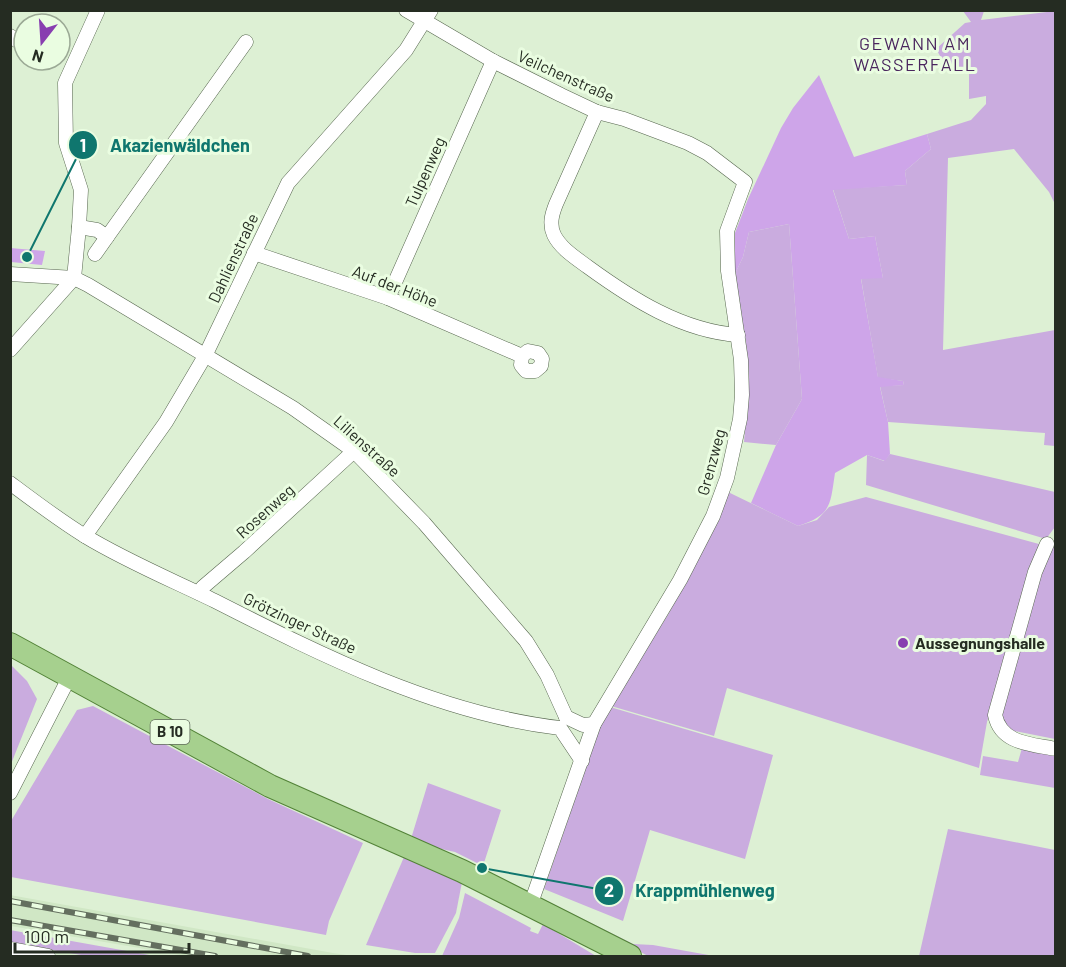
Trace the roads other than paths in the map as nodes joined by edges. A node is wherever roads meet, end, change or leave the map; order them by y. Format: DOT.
graph roads {
  1 [pos="98,10"];
  2 [pos="406,10"];
  3 [pos="428,16"];
  4 [pos="246,42"];
  5 [pos="493,61"];
  6 [pos="597,112"];
  7 [pos="745,182"];
  8 [pos="79,227"];
  9 [pos="107,237"];
  10 [pos="255,253"];
  11 [pos="95,254"];
  12 [pos="10,274"];
  13 [pos="74,278"];
  14 [pos="388,298"];
  15 [pos="738,335"];
  16 [pos="10,350"];
  17 [pos="205,356"];
  18 [pos="522,356"];
  19 [pos="354,452"];
  20 [pos="10,483"];
  21 [pos="85,536"];
  22 [pos="1047,544"];
  23 [pos="199,593"];
  24 [pos="10,644"];
  25 [pos="70,676"];
  26 [pos="563,722"];
  27 [pos="594,724"];
  28 [pos="1056,749"];
  29 [pos="582,761"];
  30 [pos="10,793"];
  31 [pos="530,906"];
  32 [pos="10,949"];
  33 [pos="48,957"];
  34 [pos="630,957"];
  1 -- 8 [label="street"];
  2 -- 3 [label="street, Veilchenstraße"];
  3 -- 5 [label="street, Veilchenstraße"];
  3 -- 10 [label="street, Dahlienstraße"];
  4 -- 9 [label="street"];
  5 -- 6 [label="street, Veilchenstraße"];
  5 -- 14 [label="street, Tulpenweg"];
  6 -- 7 [label="street, Veilchenstraße"];
  6 -- 15 [label="street"];
  7 -- 15 [label="street, Grenzweg"];
  8 -- 9 [label="street"];
  8 -- 13 [label="street"];
  9 -- 11 [label="street"];
  10 -- 14 [label="street, Auf der Höhe"];
  10 -- 17 [label="street, Dahlienstraße"];
  12 -- 13 [label="street"];
  13 -- 16 [label="street"];
  13 -- 17 [label="street, Lilienstraße"];
  14 -- 18 [label="street, Auf der Höhe"];
  15 -- 27 [label="street, Grenzweg"];
  17 -- 19 [label="street, Lilienstraße"];
  17 -- 21 [label="street, Dahlienstraße"];
  19 -- 23 [label="street, Rosenweg"];
  19 -- 26 [label="street, Lilienstraße"];
  20 -- 21 [label="street, Grötzinger Straße"];
  21 -- 23 [label="street, Grötzinger Straße"];
  22 -- 28 [label="street"];
  23 -- 26 [label="street, Grötzinger Straße"];
  24 -- 25 [label="main road, B 10"];
  25 -- 30 [label="street"];
  25 -- 31 [label="main road, B 10"];
  26 -- 27 [label="street"];
  26 -- 29 [label="street"];
  27 -- 29 [label="street, Grenzweg"];
  29 -- 31 [label="street, Grenzweg"];
  31 -- 34 [label="main road, B 10"];
  32 -- 33 [label="street"];
}
